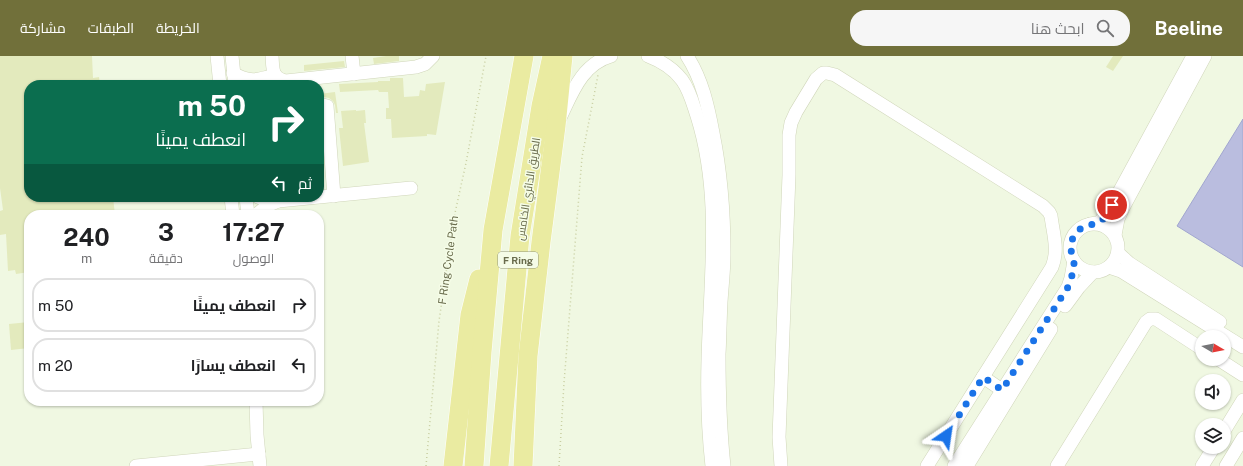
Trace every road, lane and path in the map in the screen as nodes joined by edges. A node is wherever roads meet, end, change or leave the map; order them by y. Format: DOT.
graph roads {
  1 [pos="217,56"];
  2 [pos="232,56"];
  3 [pos="272,56"];
  4 [pos="352,56"];
  5 [pos="433,56"];
  6 [pos="486,56"];
  7 [pos="524,56"];
  8 [pos="552,56"];
  9 [pos="563,56"];
  10 [pos="648,56"];
  11 [pos="686,56"];
  12 [pos="1193,56"];
  13 [pos="1205,56"];
  14 [pos="606,58"];
  15 [pos="402,62"];
  16 [pos="354,74"];
  17 [pos="279,78"];
  18 [pos="234,79"];
  19 [pos="219,80"];
  20 [pos="274,80"];
  21 [pos="324,105"];
  22 [pos="705,123"];
  23 [pos="556,126"];
  24 [pos="411,188"];
  25 [pos="334,196"];
  26 [pos="324,197"];
  27 [pos="276,202"];
  28 [pos="262,210"];
  29 [pos="1090,224"];
  30 [pos="493,230"];
  31 [pos="1115,235"];
  32 [pos="1118,253"];
  33 [pos="1074,261"];
  34 [pos="1109,267"];
  35 [pos="1093,272"];
  36 [pos="1208,330"];
  37 [pos="1243,337"];
  38 [pos="1231,342"];
  39 [pos="1195,345"];
  40 [pos="1243,347"];
  41 [pos="1229,366"];
  42 [pos="1243,375"];
  43 [pos="983,377"];
  44 [pos="1002,390"];
  45 [pos="1243,400"];
  46 [pos="251,406"];
  47 [pos="256,406"];
  48 [pos="1231,420"];
  49 [pos="257,435"];
  50 [pos="1243,438"];
  51 [pos="1210,454"];
  52 [pos="260,460"];
  53 [pos="158,465"];
  54 [pos="136,466"];
  55 [pos="426,466"];
  56 [pos="454,466"];
  57 [pos="474,466"];
  58 [pos="499,466"];
  59 [pos="523,466"];
  60 [pos="559,466"];
  61 [pos="712,466"];
  62 [pos="724,466"];
  63 [pos="781,466"];
  64 [pos="927,466"];
  65 [pos="954,466"];
  66 [pos="967,466"];
  67 [pos="1057,466"];
  68 [pos="1202,466"];
  69 [pos="1226,466"];
  1 -- 19 [label="street"];
  2 -- 18 [label="street"];
  3 -- 17 [label="street"];
  4 -- 16 [label="street"];
  5 -- 15 [label="street"];
  6 -- 55 [label="path, F Ring Cycle Path"];
  7 -- 30 [label="highway, F Ring"];
  8 -- 58 [label="highway, الطريق الدائري الخامس / F Ring"];
  9 -- 23 [label="highway"];
  10 -- 22 [label="street"];
  11 -- 22 [label="street"];
  12 -- 29 [label="street"];
  13 -- 31 [label="street"];
  14 -- 23 [label="street"];
  14 -- 60 [label="path"];
  15 -- 16 [label="street"];
  16 -- 17 [label="street"];
  17 -- 18 [label="street"];
  17 -- 20 [label="street"];
  21 -- 25 [label="street"];
  22 -- 61 [label="street"];
  22 -- 62 [label="street"];
  23 -- 59 [label="highway"];
  24 -- 25 [label="street"];
  25 -- 26 [label="street"];
  27 -- 28 [label="street"];
  29 -- 31 [label="street"];
  29 -- 33 [label="street"];
  30 -- 56 [label="highway"];
  30 -- 57 [label="highway, F Ring"];
  31 -- 32 [label="street"];
  32 -- 34 [label="street"];
  32 -- 37 [label="street"];
  33 -- 35 [label="street"];
  33 -- 44 [label="street"];
  34 -- 35 [label="street"];
  34 -- 36 [label="street"];
  35 -- 66 [label="street"];
  38 -- 40 [label="street"];
  39 -- 67 [label="street"];
  41 -- 42 [label="street"];
  43 -- 44 [label="street"];
  43 -- 63 [label="street"];
  43 -- 64 [label="street"];
  44 -- 65 [label="street"];
  45 -- 48 [label="street"];
  46 -- 49 [label="street"];
  47 -- 49 [label="street"];
  49 -- 52 [label="street"];
  50 -- 69 [label="street"];
  51 -- 68 [label="street"];
  52 -- 53 [label="street"];
  53 -- 54 [label="street"];
}
